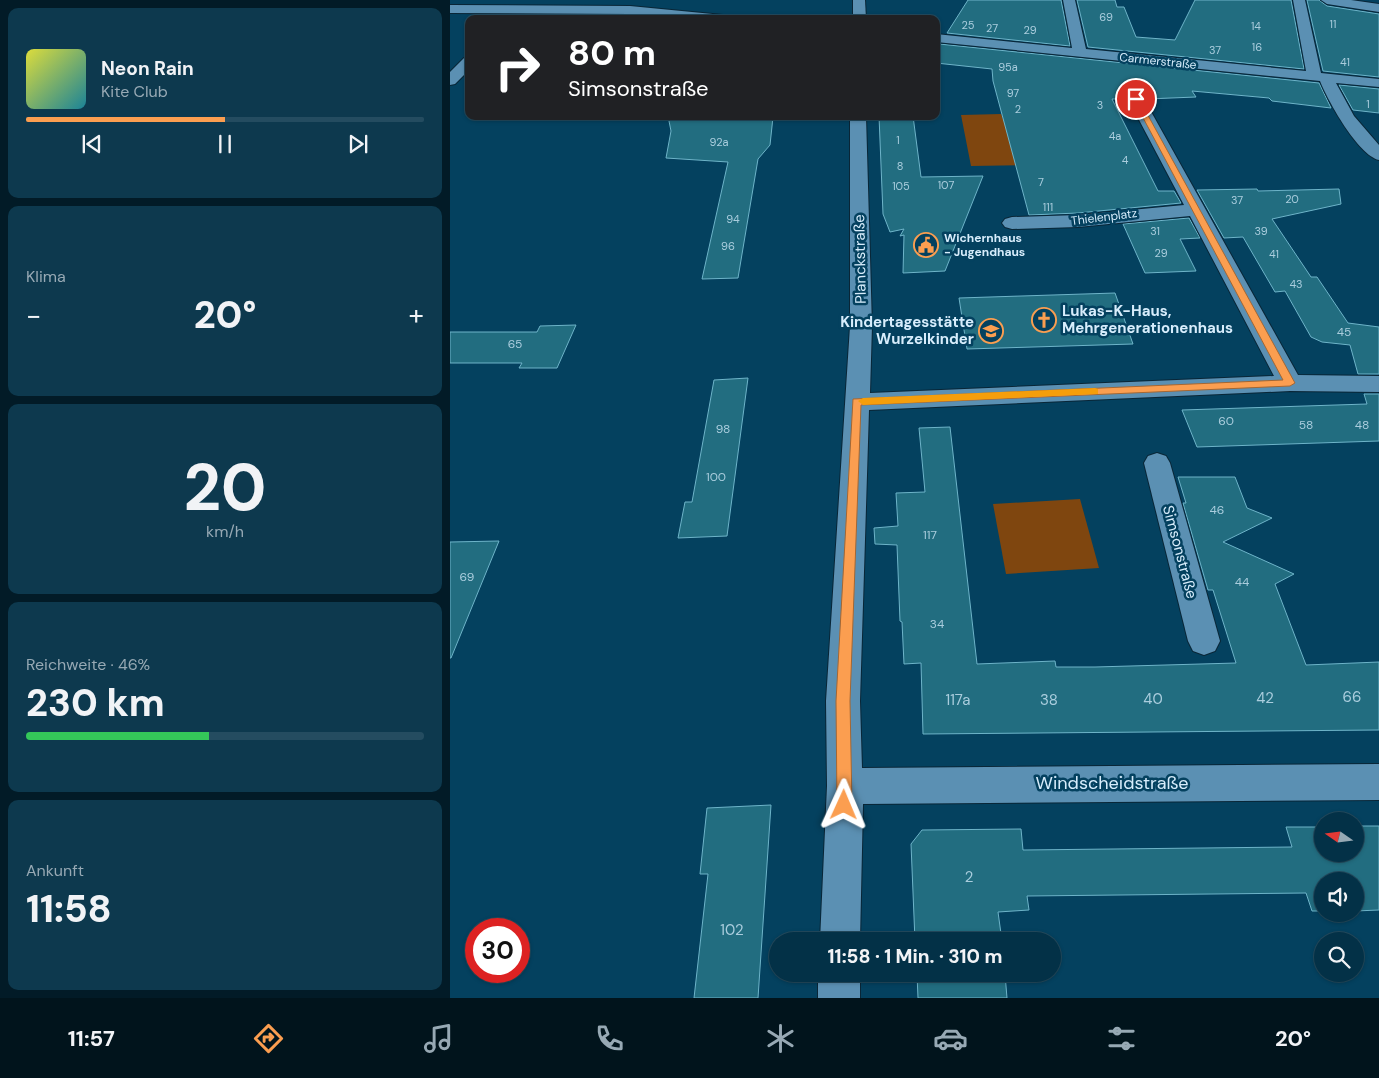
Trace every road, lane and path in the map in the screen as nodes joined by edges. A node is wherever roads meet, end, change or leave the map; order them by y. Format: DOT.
graph roads {
  1 [pos="858,0"];
  2 [pos="1069,0"];
  3 [pos="1299,0"];
  4 [pos="1327,0"];
  5 [pos="520,4"];
  6 [pos="1379,8"];
  7 [pos="450,10"];
  8 [pos="510,15"];
  9 [pos="674,15"];
  10 [pos="860,15"];
  11 [pos="940,38"];
  12 [pos="1080,53"];
  13 [pos="465,64"];
  14 [pos="1320,77"];
  15 [pos="450,81"];
  16 [pos="1379,82"];
  17 [pos="1136,99"];
  18 [pos="858,120"];
  19 [pos="1379,155"];
  20 [pos="1197,210"];
  21 [pos="1012,223"];
  22 [pos="1290,383"];
  23 [pos="1379,384"];
  24 [pos="856,402"];
  25 [pos="1157,464"];
  26 [pos="1204,641"];
  27 [pos="1379,782"];
  28 [pos="845,786"];
  29 [pos="840,932"];
  30 [pos="839,982"];
  31 [pos="839,998"];
  1 -- 10 [label="street"];
  2 -- 12 [label="street"];
  3 -- 14 [label="street"];
  4 -- 6 [label="street"];
  5 -- 7 [label="street"];
  5 -- 8 [label="street"];
  5 -- 9 [label="street"];
  11 -- 12 [label="street, Carmerstraße"];
  12 -- 14 [label="street, Carmerstraße"];
  13 -- 15 [label="street"];
  14 -- 16 [label="street, Carmerstraße"];
  14 -- 19 [label="street"];
  17 -- 20 [label="street"];
  18 -- 24 [label="street, Planckstraße"];
  20 -- 21 [label="street, Thielenplatz"];
  20 -- 22 [label="street"];
  22 -- 23 [label="street"];
  22 -- 24 [label="street"];
  24 -- 28 [label="street, Planckstraße"];
  25 -- 26 [label="street, Simsonstraße"];
  27 -- 28 [label="street, Windscheidstraße"];
  28 -- 29 [label="street, Planckstraße"];
  30 -- 31 [label="street"];
}
